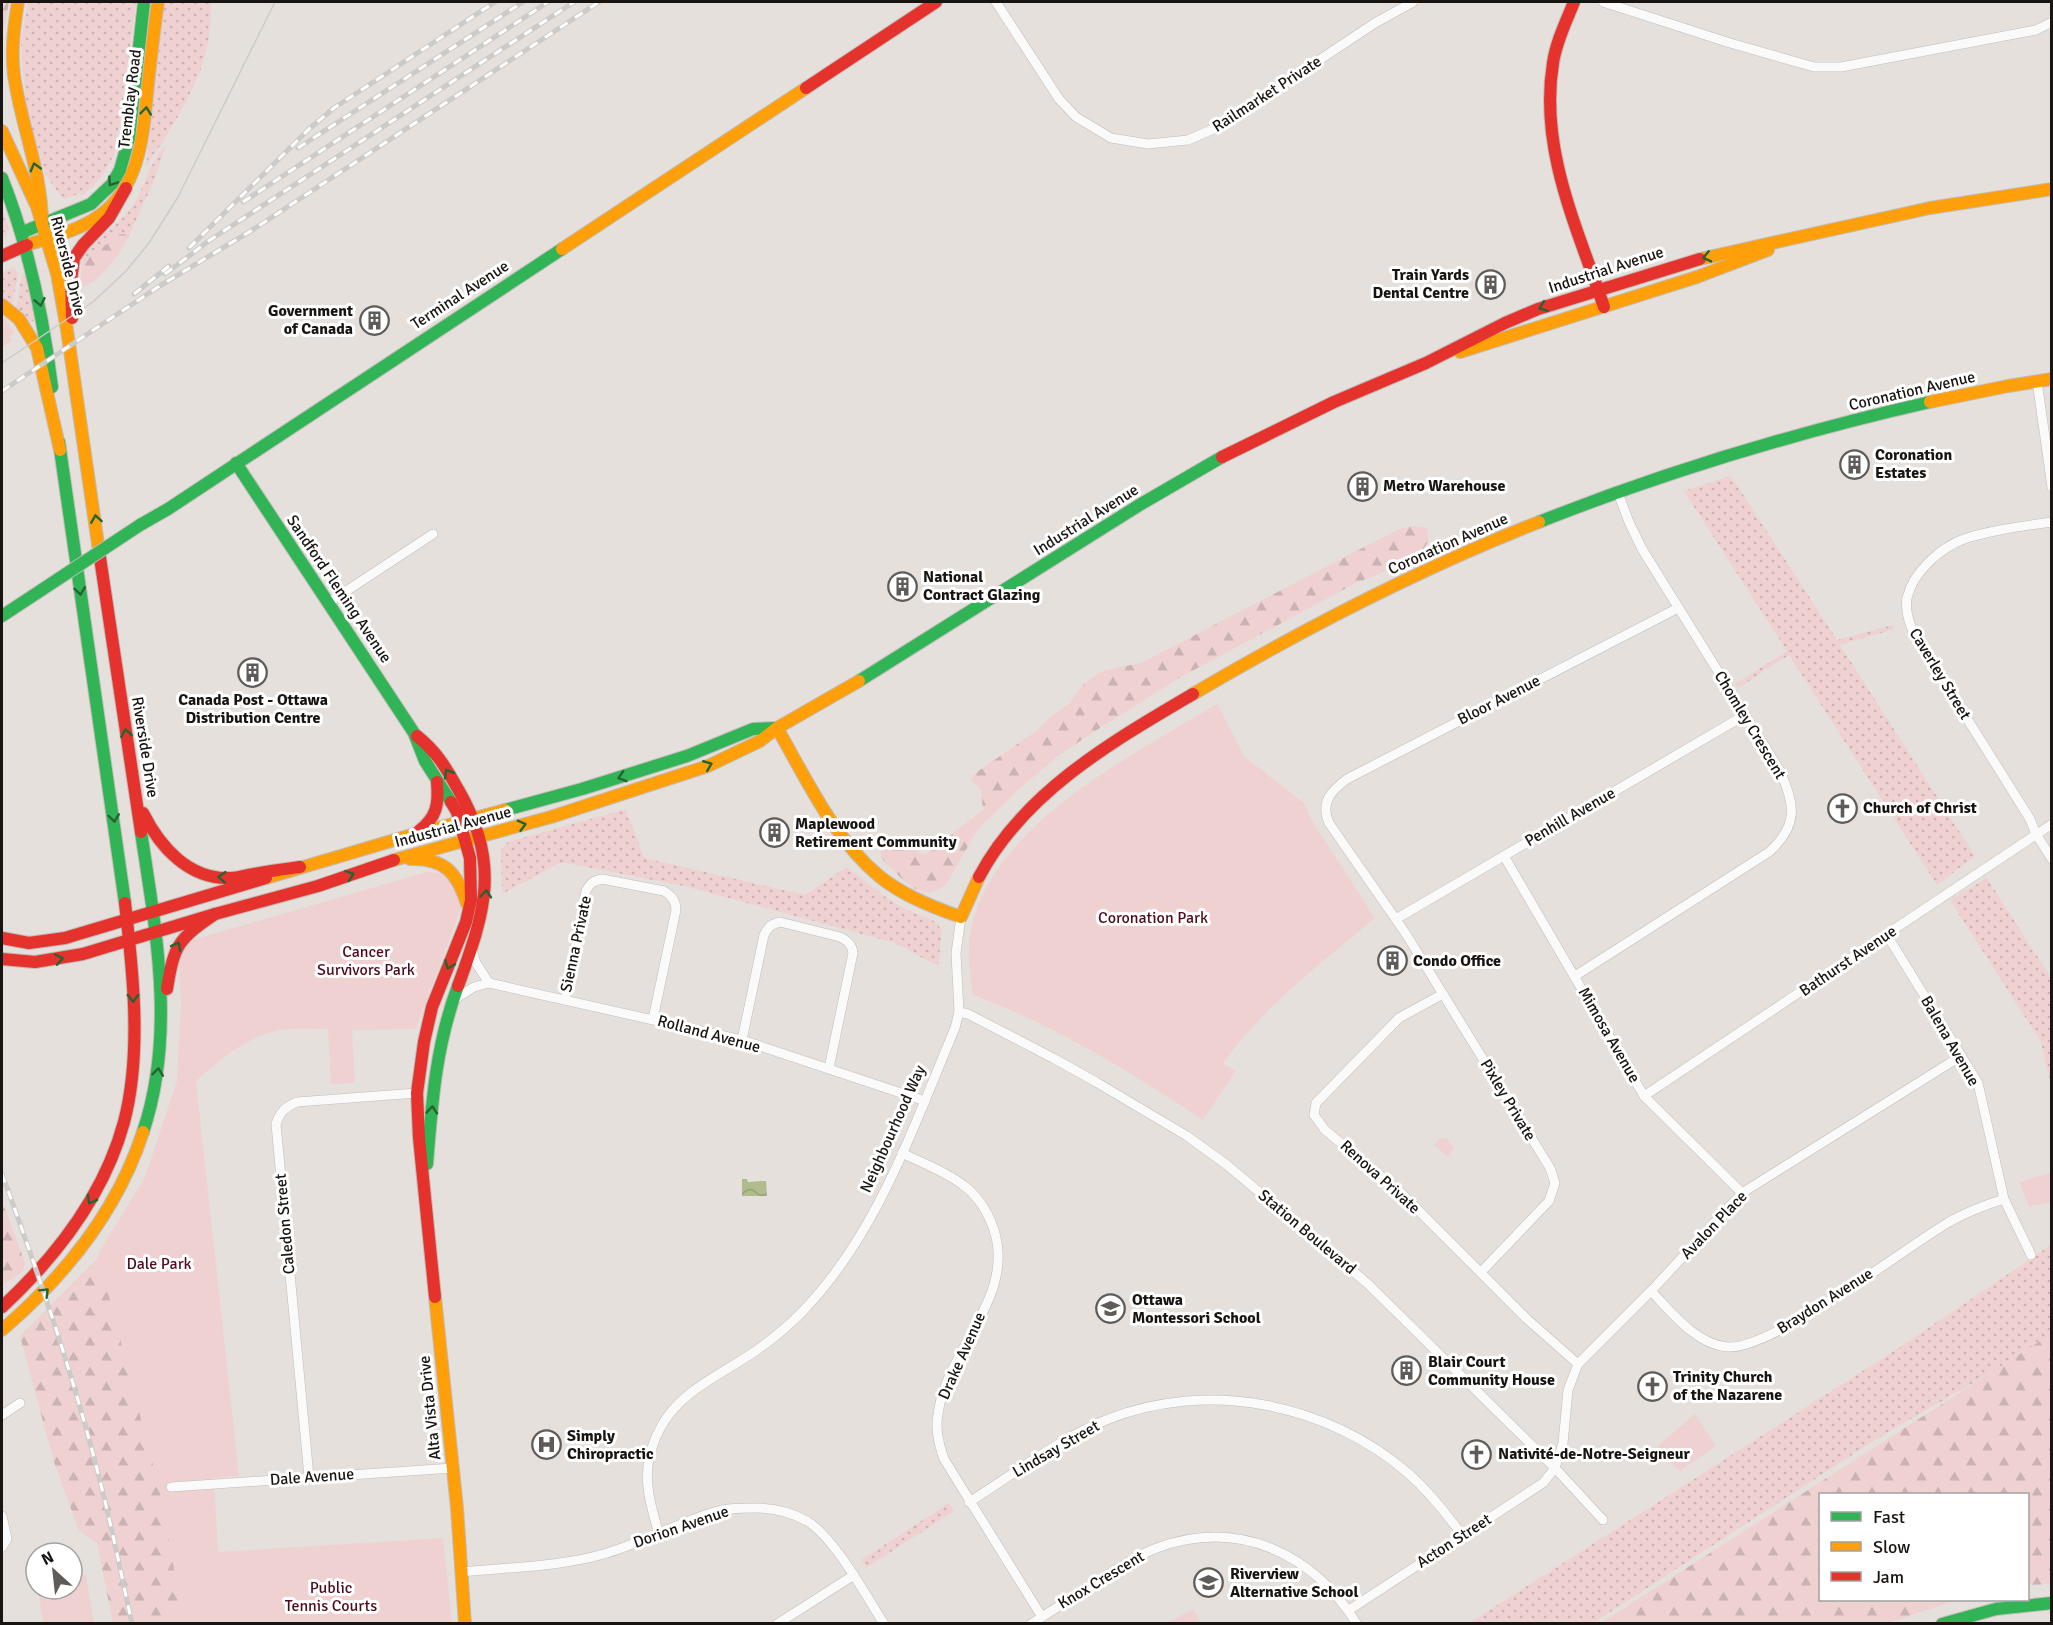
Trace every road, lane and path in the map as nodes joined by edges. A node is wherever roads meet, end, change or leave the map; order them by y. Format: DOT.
graph roads {
  1 [pos="18,2"];
  2 [pos="144,2"];
  3 [pos="158,2"];
  4 [pos="936,2"];
  5 [pos="996,2"];
  6 [pos="1413,2"];
  7 [pos="1574,2"];
  8 [pos="1603,2"];
  9 [pos="2052,22"];
  10 [pos="2,131"];
  11 [pos="2,178"];
  12 [pos="126,188"];
  13 [pos="2052,189"];
  14 [pos="42,224"];
  15 [pos="23,232"];
  16 [pos="1805,235"];
  17 [pos="47,238"];
  18 [pos="27,245"];
  19 [pos="2,256"];
  20 [pos="1599,289"];
  21 [pos="2,305"];
  22 [pos="1604,307"];
  23 [pos="1426,363"];
  24 [pos="72,365"];
  25 [pos="2052,379"];
  26 [pos="2037,381"];
  27 [pos="60,450"];
  28 [pos="236,464"];
  29 [pos="2052,487"];
  30 [pos="1618,493"];
  31 [pos="2052,522"];
  32 [pos="433,534"];
  33 [pos="328,603"];
  34 [pos="1678,608"];
  35 [pos="2,616"];
  36 [pos="1745,715"];
  37 [pos="777,728"];
  38 [pos="414,733"];
  39 [pos="437,780"];
  40 [pos="135,791"];
  41 [pos="1326,800"];
  42 [pos="475,818"];
  43 [pos="461,822"];
  44 [pos="2052,824"];
  45 [pos="415,834"];
  46 [pos="2036,834"];
  47 [pos="480,837"];
  48 [pos="466,841"];
  49 [pos="1504,856"];
  50 [pos="2052,859"];
  51 [pos="382,864"];
  52 [pos="300,867"];
  53 [pos="469,910"];
  54 [pos="153,913"];
  55 [pos="215,914"];
  56 [pos="961,917"];
  57 [pos="1396,919"];
  58 [pos="128,920"];
  59 [pos="156,932"];
  60 [pos="1887,935"];
  61 [pos="2,938"];
  62 [pos="129,940"];
  63 [pos="472,950"];
  64 [pos="2,959"];
  65 [pos="1575,976"];
  66 [pos="489,983"];
  67 [pos="1443,994"];
  68 [pos="455,999"];
  69 [pos="565,1000"];
  70 [pos="959,1012"];
  71 [pos="653,1019"];
  72 [pos="161,1023"];
  73 [pos="742,1040"];
  74 [pos="1961,1056"];
  75 [pos="830,1068"];
  76 [pos="417,1093"];
  77 [pos="1644,1096"];
  78 [pos="924,1101"];
  79 [pos="902,1153"];
  80 [pos="425,1189"];
  81 [pos="1742,1193"];
  82 [pos="2004,1200"];
  83 [pos="2031,1255"];
  84 [pos="1481,1272"];
  85 [pos="1651,1292"];
  86 [pos="2,1307"];
  87 [pos="2,1330"];
  88 [pos="1578,1364"];
  89 [pos="20,1403"];
  90 [pos="2,1415"];
  91 [pos="453,1468"];
  92 [pos="1555,1468"];
  93 [pos="309,1477"];
  94 [pos="171,1487"];
  95 [pos="969,1502"];
  96 [pos="2,1515"];
  97 [pos="1603,1520"];
  98 [pos="659,1534"];
  99 [pos="1462,1535"];
  100 [pos="2,1547"];
  101 [pos="462,1572"];
  102 [pos="854,1575"];
  103 [pos="2052,1603"];
  104 [pos="1348,1610"];
  105 [pos="1042,1617"];
  106 [pos="465,1623"];
  107 [pos="777,1623"];
  108 [pos="884,1623"];
  109 [pos="1031,1623"];
  110 [pos="1357,1623"];
  111 [pos="1942,1623"];
  14 -- 1 [label="main road, one-way"];
  2 -- 14 [label="main road, Tremblay Road, one-way"];
  12 -- 3 [label="main road, Tremblay Road, one-way"];
  4 -- 28 [label="main road, Terminal Avenue"];
  5 -- 6 [label="street, Railmarket Private"];
  7 -- 20 [label="main road"];
  8 -- 9 [label="street"];
  10 -- 14 [label="main road, Riverside Drive"];
  11 -- 15 [label="main road"];
  12 -- 17 [label="main road, Tremblay Road"];
  12 -- 24 [label="main road"];
  13 -- 16 [label="main road, Industrial Avenue"];
  14 -- 15 [label="main road, Tremblay Road"];
  14 -- 17 [label="main road, Riverside Drive"];
  15 -- 18 [label="main road"];
  16 -- 20 [label="main road, Industrial Avenue, one-way"];
  16 -- 22 [label="main road, Industrial Avenue"];
  17 -- 18 [label="main road, Tremblay Road"];
  17 -- 24 [label="main road, Riverside Drive"];
  18 -- 19 [label="main road, Tremblay Road"];
  18 -- 27 [label="main road, one-way"];
  20 -- 22 [label="main road"];
  20 -- 23 [label="main road, Industrial Avenue, one-way"];
  21 -- 27 [label="main road"];
  22 -- 23 [label="main road, Industrial Avenue"];
  23 -- 37 [label="main road, Industrial Avenue"];
  40 -- 24 [label="main road, Riverside Drive, one-way"];
  25 -- 26 [label="main road, Coronation Avenue"];
  26 -- 29 [label="street"];
  26 -- 30 [label="main road, Coronation Avenue"];
  27 -- 58 [label="main road, one-way"];
  28 -- 33 [label="main road, Sandford Fleming Avenue"];
  28 -- 35 [label="main road, Terminal Avenue, bridge"];
  30 -- 34 [label="street, Chomley Crescent"];
  30 -- 56 [label="main road, Coronation Avenue"];
  31 -- 46 [label="street, Caverley Street"];
  32 -- 33 [label="street"];
  33 -- 38 [label="main road, Sandford Fleming Avenue"];
  34 -- 36 [label="street, Chomley Crescent"];
  34 -- 41 [label="street, Bloor Avenue"];
  36 -- 49 [label="street, Penhill Avenue"];
  36 -- 65 [label="street, Chomley Crescent"];
  37 -- 42 [label="main road, Industrial Avenue, one-way"];
  47 -- 37 [label="main road, Industrial Avenue, one-way"];
  37 -- 56 [label="main road"];
  38 -- 39 [label="main road, Sandford Fleming Avenue"];
  42 -- 38 [label="main road, Sandford Fleming Avenue, one-way"];
  39 -- 43 [label="main road, Sandford Fleming Avenue"];
  39 -- 45 [label="main road"];
  52 -- 40 [label="main road, one-way"];
  40 -- 54 [label="main road, Riverside Drive"];
  41 -- 57 [label="street, Pixley Private"];
  42 -- 43 [label="main road, Industrial Avenue"];
  42 -- 47 [label="main road, Alta Vista Drive"];
  43 -- 45 [label="main road, Industrial Avenue"];
  43 -- 48 [label="main road, Alta Vista Drive"];
  44 -- 46 [label="street, Bathurst Avenue"];
  45 -- 52 [label="main road, Industrial Avenue"];
  46 -- 50 [label="street, Caverley Street"];
  46 -- 60 [label="street, Bathurst Avenue"];
  47 -- 48 [label="main road, Industrial Avenue"];
  63 -- 47 [label="main road, Alta Vista Drive, one-way"];
  48 -- 51 [label="main road, Industrial Avenue"];
  48 -- 53 [label="main road, Alta Vista Drive"];
  49 -- 57 [label="street, Penhill Avenue"];
  49 -- 65 [label="street, Mimosa Avenue"];
  51 -- 53 [label="main road"];
  55 -- 51 [label="main road, Industrial Avenue, one-way"];
  52 -- 54 [label="main road, Industrial Avenue"];
  53 -- 76 [label="main road, Alta Vista Drive, one-way"];
  54 -- 58 [label="main road, Industrial Avenue"];
  54 -- 59 [label="main road, Riverside Drive"];
  55 -- 59 [label="main road, Industrial Avenue"];
  72 -- 55 [label="main road, one-way"];
  56 -- 70 [label="street, Neighbourhood Way"];
  57 -- 67 [label="street, Pixley Private"];
  58 -- 61 [label="main road"];
  58 -- 62 [label="main road"];
  59 -- 62 [label="main road, Industrial Avenue"];
  59 -- 72 [label="main road, Riverside Drive"];
  60 -- 74 [label="street, Balena Avenue"];
  60 -- 77 [label="street, Bathurst Avenue"];
  64 -- 62 [label="main road, one-way"];
  62 -- 86 [label="main road, one-way"];
  63 -- 66 [label="street"];
  63 -- 68 [label="main road, Alta Vista Drive"];
  65 -- 77 [label="street, Mimosa Avenue"];
  66 -- 68 [label="street"];
  66 -- 69 [label="street, Rolland Avenue"];
  67 -- 84 [label="street, Pixley Private"];
  67 -- 84 [label="street, Renova Private"];
  80 -- 68 [label="main road, Alta Vista Drive, one-way"];
  69 -- 71 [label="street, Rolland Avenue"];
  69 -- 71 [label="street, Sienna Private"];
  70 -- 78 [label="street, Neighbourhood Way"];
  70 -- 92 [label="street, Station Boulevard"];
  71 -- 73 [label="street, Rolland Avenue"];
  87 -- 72 [label="main road, Riverside Drive, one-way"];
  73 -- 75 [label="street, Rolland Avenue"];
  73 -- 75 [label="street"];
  74 -- 81 [label="street, Avalon Place"];
  74 -- 82 [label="street, Balena Avenue"];
  75 -- 78 [label="street, Rolland Avenue"];
  76 -- 80 [label="main road, Alta Vista Drive"];
  76 -- 93 [label="street, Caledon Street"];
  77 -- 81 [label="street, Mimosa Avenue"];
  78 -- 79 [label="street, Neighbourhood Way"];
  79 -- 95 [label="street, Drake Avenue"];
  79 -- 98 [label="street, Neighbourhood Way"];
  80 -- 91 [label="main road, Alta Vista Drive"];
  81 -- 85 [label="street, Avalon Place"];
  82 -- 83 [label="street, Balena Avenue"];
  82 -- 85 [label="street, Braydon Avenue"];
  84 -- 88 [label="street, Renova Private"];
  85 -- 88 [label="street, Avalon Place"];
  88 -- 92 [label="street, Avalon Place"];
  89 -- 90 [label="street"];
  91 -- 93 [label="street, Dale Avenue"];
  91 -- 101 [label="main road, Alta Vista Drive"];
  92 -- 97 [label="street, Station Boulevard"];
  92 -- 99 [label="street, Acton Street"];
  93 -- 94 [label="street, Dale Avenue"];
  95 -- 99 [label="street, Lindsay Street"];
  95 -- 105 [label="street, Drake Avenue"];
  96 -- 100 [label="street"];
  98 -- 101 [label="street, Dorion Avenue"];
  98 -- 102 [label="street, Dorion Avenue"];
  99 -- 104 [label="street, Acton Street"];
  101 -- 106 [label="main road, Alta Vista Drive"];
  102 -- 107 [label="street"];
  102 -- 108 [label="street, Dorion Avenue"];
  103 -- 111 [label="main road"];
  104 -- 105 [label="street, Knox Crescent"];
  104 -- 110 [label="street, Knox Crescent"];
  105 -- 109 [label="street, Knox Crescent"];
}
